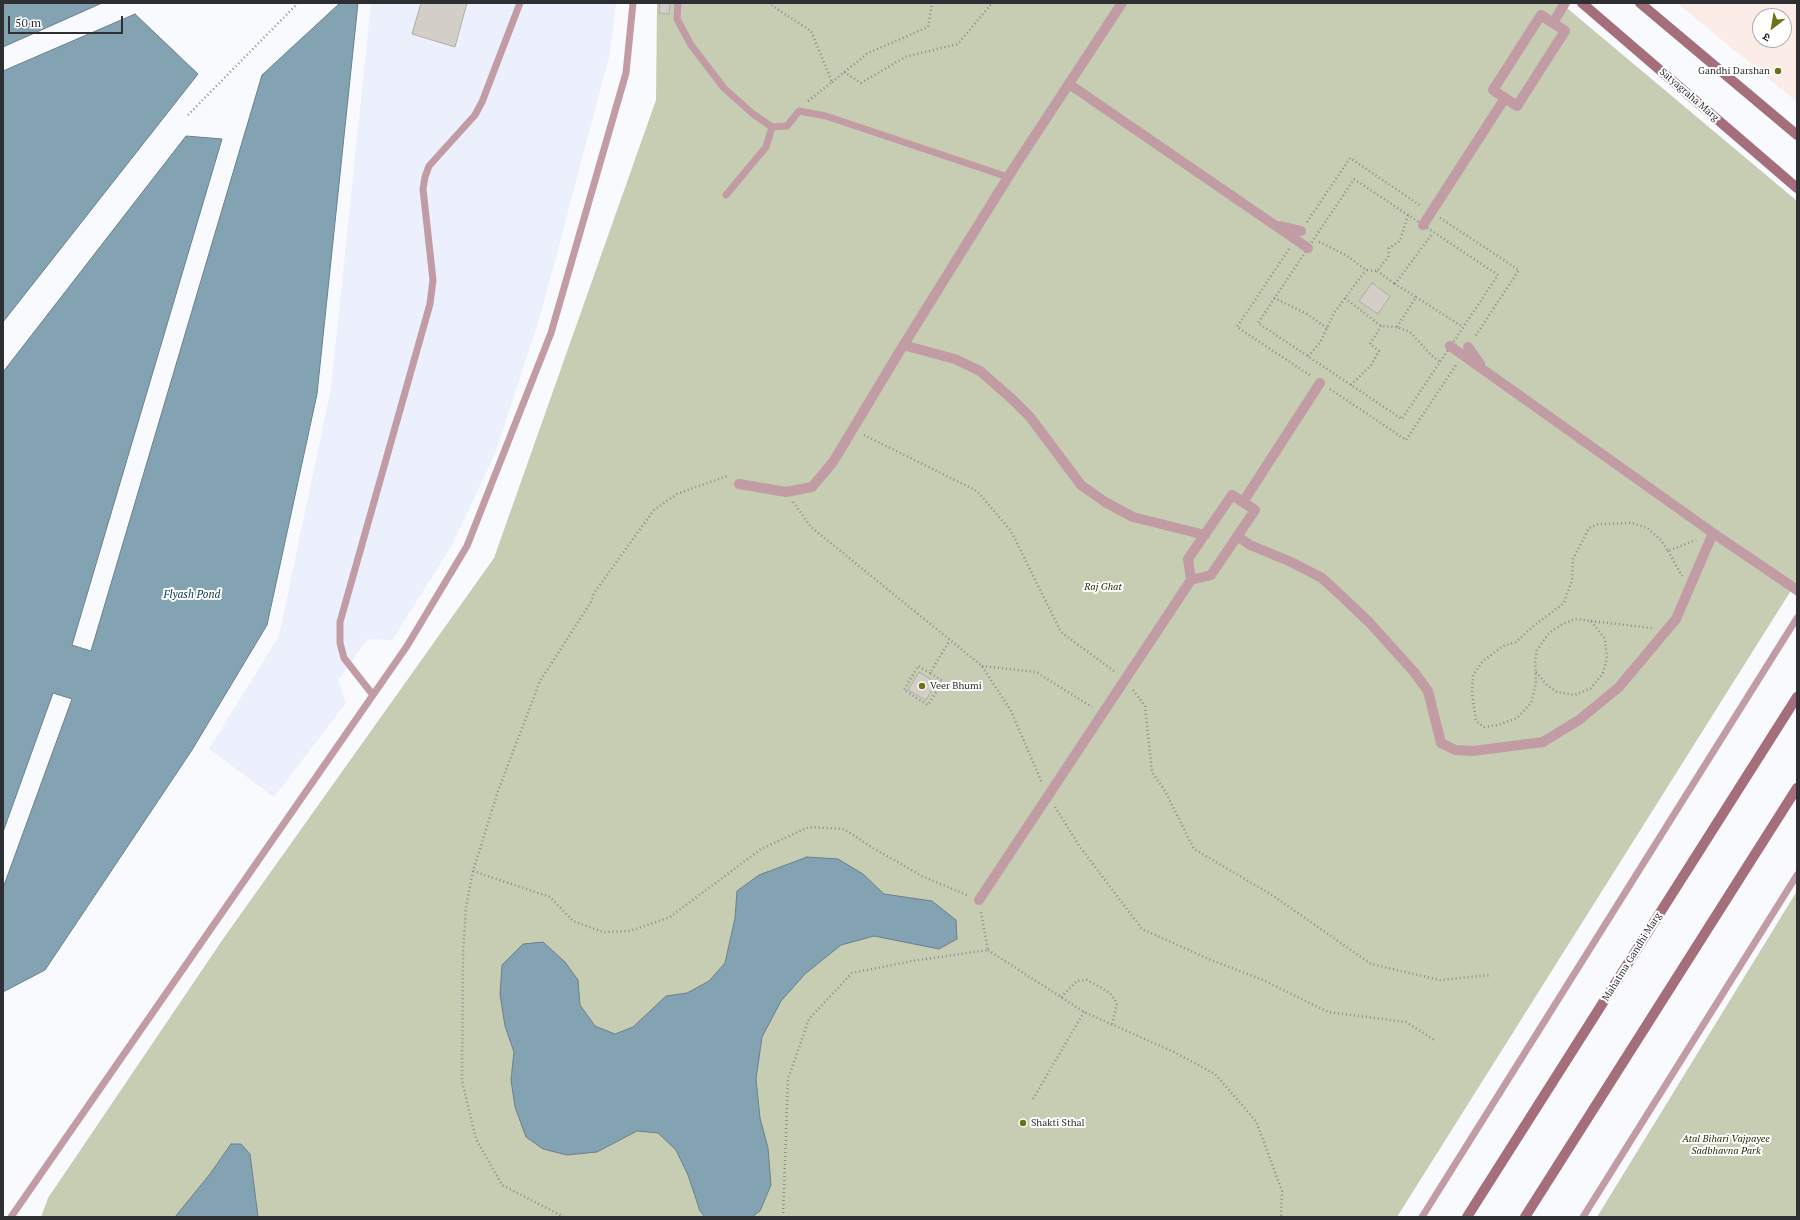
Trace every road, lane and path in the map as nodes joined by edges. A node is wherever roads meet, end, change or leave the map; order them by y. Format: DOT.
graph roads {
  1 [pos="298,3"];
  2 [pos="520,3"];
  3 [pos="633,3"];
  4 [pos="678,3"];
  5 [pos="768,3"];
  6 [pos="932,3"];
  7 [pos="992,3"];
  8 [pos="1122,3"];
  9 [pos="1565,3"];
  10 [pos="1583,3"];
  11 [pos="1640,3"];
  12 [pos="1553,23"];
  13 [pos="844,72"];
  14 [pos="832,82"];
  15 [pos="1069,84"];
  16 [pos="1505,98"];
  17 [pos="799,111"];
  18 [pos="188,115"];
  19 [pos="772,127"];
  20 [pos="1797,135"];
  21 [pos="1008,177"];
  22 [pos="1797,188"];
  23 [pos="726,195"];
  24 [pos="1408,215"];
  25 [pos="1272,224"];
  26 [pos="1423,225"];
  27 [pos="1301,231"];
  28 [pos="1434,232"];
  29 [pos="1311,244"];
  30 [pos="1291,246"];
  31 [pos="1366,270"];
  32 [pos="1377,271"];
  33 [pos="1396,284"];
  34 [pos="1416,297"];
  35 [pos="1274,298"];
  36 [pos="1345,298"];
  37 [pos="1380,326"];
  38 [pos="1397,327"];
  39 [pos="1463,327"];
  40 [pos="1327,328"];
  41 [pos="903,345"];
  42 [pos="1450,346"];
  43 [pos="1468,347"];
  44 [pos="1308,356"];
  45 [pos="1440,362"];
  46 [pos="1458,362"];
  47 [pos="1485,370"];
  48 [pos="1320,383"];
  49 [pos="1351,385"];
  50 [pos="853,429"];
  51 [pos="739,484"];
  52 [pos="786,492"];
  53 [pos="1243,502"];
  54 [pos="1713,533"];
  55 [pos="1205,535"];
  56 [pos="1237,536"];
  57 [pos="1668,551"];
  58 [pos="1191,580"];
  59 [pos="1689,589"];
  60 [pos="1797,590"];
  61 [pos="1797,618"];
  62 [pos="1591,621"];
  63 [pos="1668,629"];
  64 [pos="950,640"];
  65 [pos="982,666"];
  66 [pos="1536,672"];
  67 [pos="930,673"];
  68 [pos="1125,680"];
  69 [pos="373,694"];
  70 [pos="1797,697"];
  71 [pos="1103,713"];
  72 [pos="1797,788"];
  73 [pos="1048,796"];
  74 [pos="473,871"];
  75 [pos="1797,875"];
  76 [pos="979,900"];
  77 [pos="988,950"];
  78 [pos="1490,975"];
  79 [pos="1061,997"];
  80 [pos="1084,1012"];
  81 [pos="1112,1025"];
  82 [pos="1436,1041"];
  83 [pos="1033,1099"];
  84 [pos="11,1217"];
  85 [pos="564,1217"];
  86 [pos="783,1217"];
  87 [pos="1281,1217"];
  88 [pos="1422,1217"];
  89 [pos="1467,1217"];
  90 [pos="1525,1217"];
  91 [pos="1584,1217"];
  1 -- 18 [label="path"];
  2 -- 69 [label="lane"];
  3 -- 69 [label="lane"];
  4 -- 19 [label="lane"];
  5 -- 14 [label="path"];
  6 -- 13 [label="path"];
  7 -- 13 [label="path"];
  8 -- 15 [label="street"];
  9 -- 12 [label="street"];
  10 -- 22 [label="main road, Satyagraha Marg"];
  11 -- 20 [label="main road"];
  12 -- 16 [label="street"];
  12 -- 16 [label="street"];
  13 -- 14 [label="path"];
  14 -- 17 [label="path"];
  15 -- 21 [label="street"];
  15 -- 25 [label="street"];
  16 -- 26 [label="street"];
  17 -- 19 [label="lane"];
  17 -- 21 [label="lane"];
  19 -- 23 [label="lane"];
  21 -- 41 [label="street"];
  24 -- 26 [label="path"];
  24 -- 29 [label="path"];
  24 -- 32 [label="path"];
  25 -- 27 [label="street"];
  25 -- 29 [label="street"];
  25 -- 30 [label="street"];
  26 -- 28 [label="path"];
  28 -- 33 [label="path"];
  28 -- 39 [label="path"];
  29 -- 31 [label="path"];
  29 -- 35 [label="path"];
  30 -- 48 [label="path"];
  31 -- 32 [label="path"];
  31 -- 36 [label="path"];
  32 -- 33 [label="path"];
  33 -- 34 [label="path"];
  34 -- 38 [label="path"];
  34 -- 39 [label="path"];
  35 -- 40 [label="path"];
  35 -- 44 [label="path"];
  36 -- 37 [label="path"];
  36 -- 40 [label="path"];
  37 -- 38 [label="path"];
  37 -- 49 [label="path"];
  38 -- 45 [label="path"];
  39 -- 42 [label="path"];
  40 -- 44 [label="path"];
  41 -- 50 [label="street"];
  41 -- 55 [label="street"];
  42 -- 45 [label="path"];
  42 -- 47 [label="street"];
  43 -- 47 [label="street"];
  44 -- 49 [label="path"];
  45 -- 49 [label="path"];
  46 -- 47 [label="street"];
  46 -- 48 [label="path"];
  47 -- 54 [label="street"];
  48 -- 53 [label="street"];
  50 -- 52 [label="street"];
  50 -- 68 [label="path"];
  51 -- 52 [label="street"];
  51 -- 74 [label="path"];
  52 -- 64 [label="path"];
  53 -- 55 [label="street"];
  53 -- 56 [label="street"];
  54 -- 57 [label="path"];
  54 -- 59 [label="street"];
  54 -- 60 [label="street"];
  55 -- 58 [label="street"];
  56 -- 58 [label="street"];
  56 -- 63 [label="street"];
  57 -- 59 [label="path"];
  57 -- 66 [label="path"];
  58 -- 68 [label="street"];
  59 -- 63 [label="street"];
  61 -- 88 [label="lane"];
  62 -- 63 [label="path"];
  62 -- 66 [label="path"];
  62 -- 66 [label="path"];
  64 -- 65 [label="path"];
  64 -- 67 [label="path"];
  65 -- 71 [label="path"];
  65 -- 73 [label="path"];
  67 -- 67 [label="path"];
  68 -- 71 [label="street"];
  68 -- 78 [label="path"];
  69 -- 84 [label="lane"];
  70 -- 89 [label="main road, Mahatma Gandhi Marg"];
  71 -- 73 [label="street"];
  72 -- 90 [label="main road"];
  73 -- 76 [label="street"];
  73 -- 82 [label="path"];
  74 -- 76 [label="path"];
  74 -- 85 [label="path"];
  75 -- 91 [label="lane"];
  76 -- 77 [label="path"];
  77 -- 79 [label="path"];
  77 -- 86 [label="path"];
  79 -- 80 [label="path"];
  79 -- 81 [label="path"];
  80 -- 81 [label="path"];
  80 -- 83 [label="path"];
  81 -- 87 [label="path"];
}
